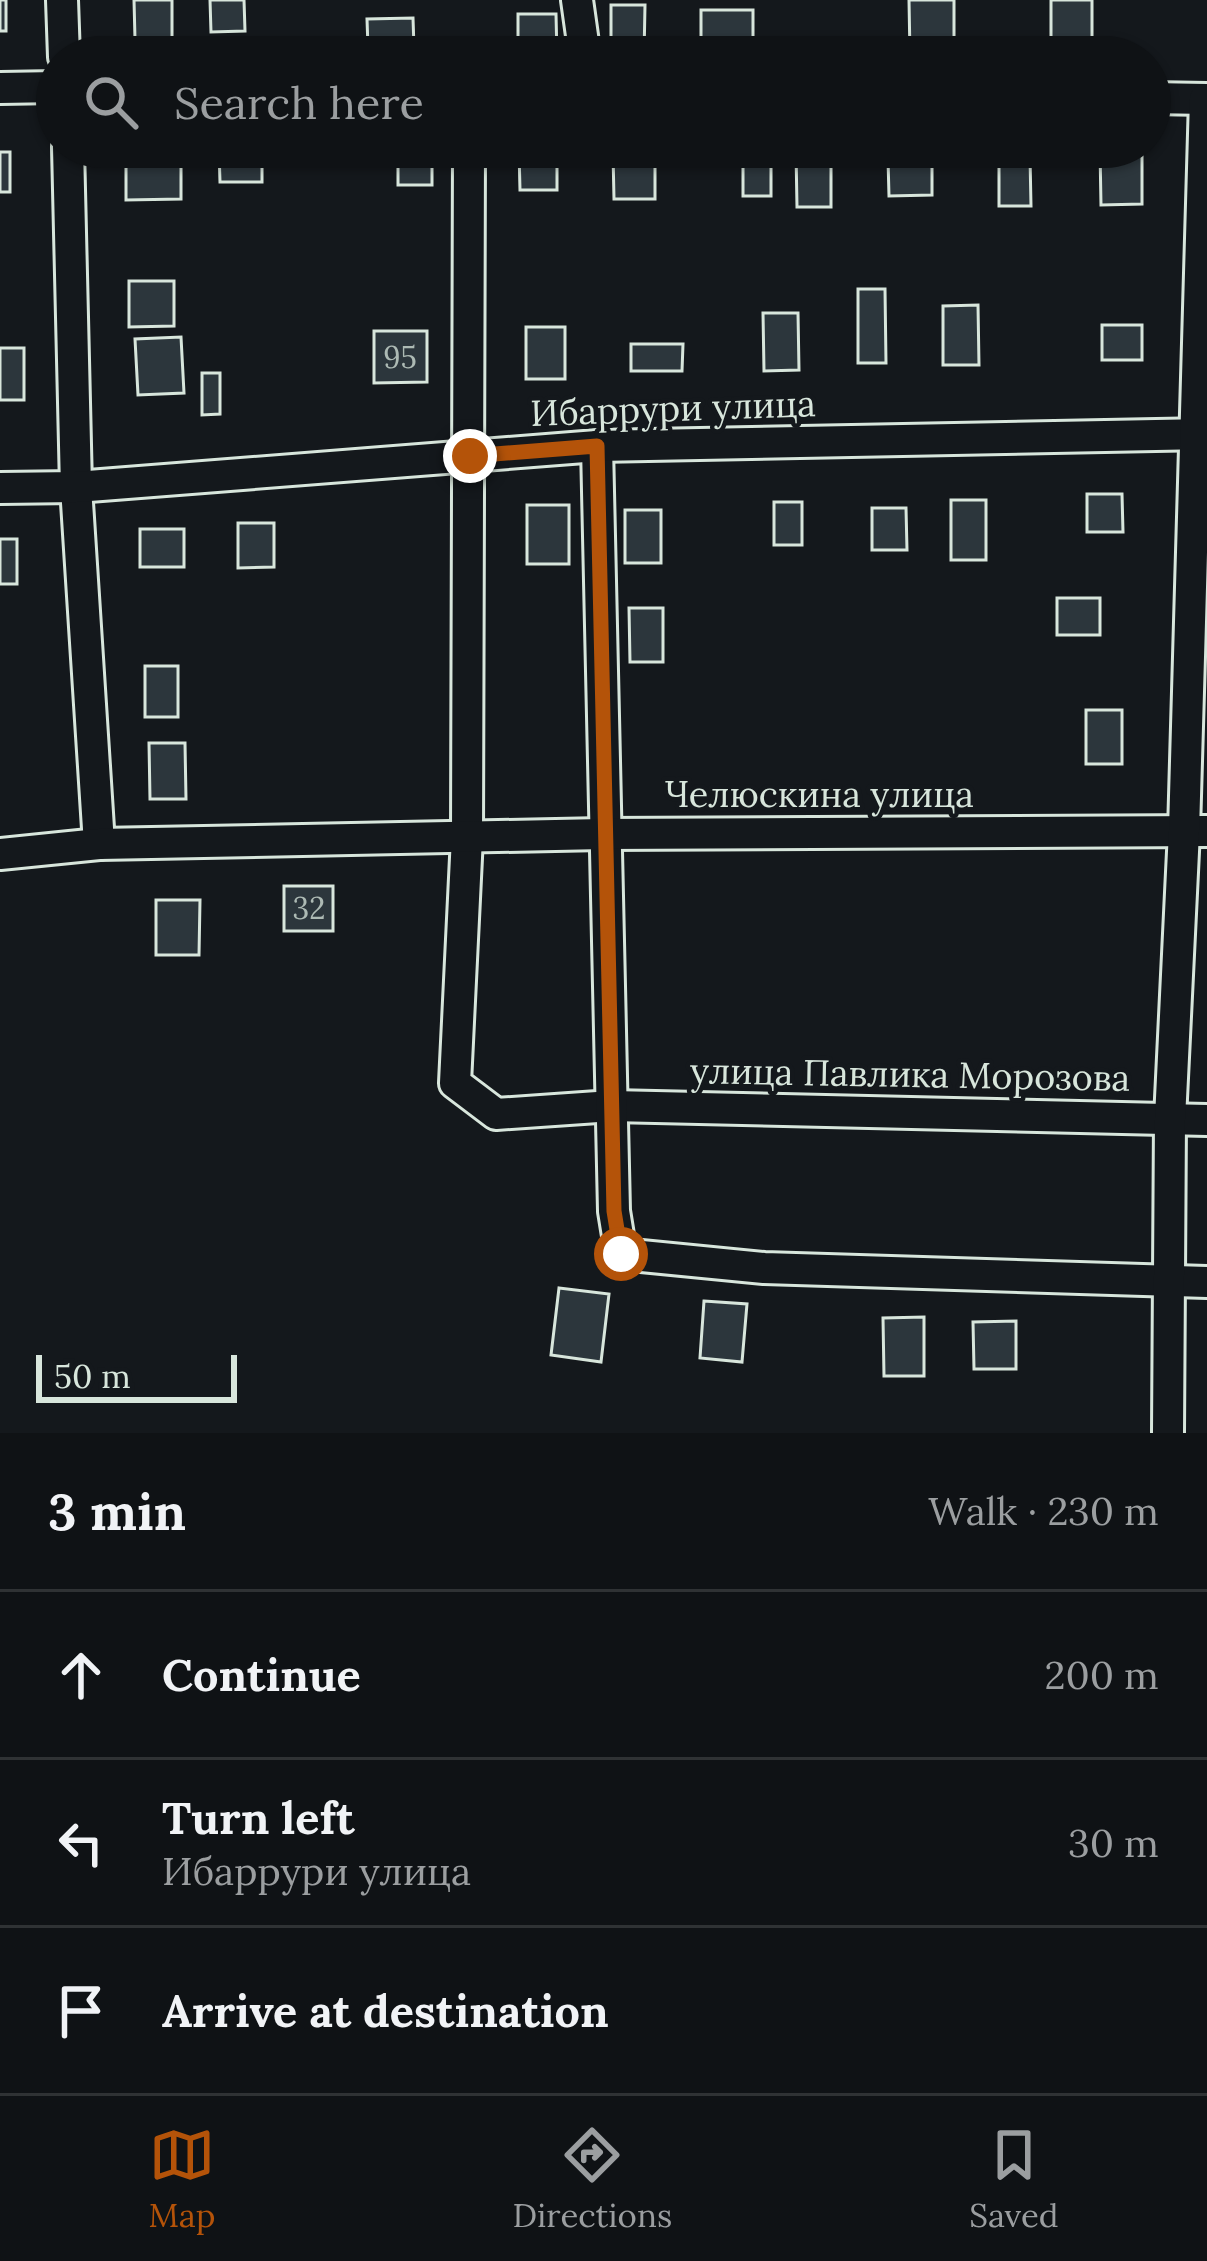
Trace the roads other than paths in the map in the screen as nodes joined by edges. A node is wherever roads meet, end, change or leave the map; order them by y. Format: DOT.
graph roads {
  1 [pos="62,0"];
  2 [pos="577,0"];
  3 [pos="63,36"];
  4 [pos="582,36"];
  5 [pos="36,87"];
  6 [pos="0,88"];
  7 [pos="1171,98"];
  8 [pos="1206,99"];
  9 [pos="68,168"];
  10 [pos="469,168"];
  11 [pos="1202,434"];
  12 [pos="597,446"];
  13 [pos="470,456"];
  14 [pos="76,487"];
  15 [pos="0,488"];
  16 [pos="1196,831"];
  17 [pos="603,835"];
  18 [pos="467,837"];
  19 [pos="99,844"];
  20 [pos="0,854"];
  21 [pos="612,1106"];
  22 [pos="1170,1119"];
  23 [pos="1207,1120"];
  24 [pos="1169,1280"];
  25 [pos="1207,1282"];
  26 [pos="1168,1433"];
  1 -- 3 [label="street"];
  2 -- 4 [label="street"];
  5 -- 6 [label="street"];
  7 -- 8 [label="street"];
  8 -- 11 [label="street"];
  9 -- 14 [label="street"];
  10 -- 13 [label="street"];
  11 -- 12 [label="street, Ибаррури улица"];
  11 -- 16 [label="street"];
  12 -- 13 [label="street, Ибаррури улица"];
  12 -- 17 [label="street"];
  13 -- 14 [label="street, Ибаррури улица"];
  13 -- 18 [label="street"];
  14 -- 15 [label="street, Ибаррури улица"];
  14 -- 19 [label="street"];
  16 -- 17 [label="street, Челюскина улица"];
  16 -- 22 [label="street"];
  17 -- 18 [label="street, Челюскина улица"];
  17 -- 21 [label="street"];
  18 -- 19 [label="street, Челюскина улица"];
  18 -- 21 [label="street, улица Павлика Морозова"];
  19 -- 20 [label="street, Челюскина улица"];
  21 -- 22 [label="street, улица Павлика Морозова"];
  21 -- 24 [label="street"];
  22 -- 23 [label="street, улица Павлика Морозова"];
  22 -- 24 [label="street"];
  24 -- 25 [label="street"];
  24 -- 26 [label="street"];
}
